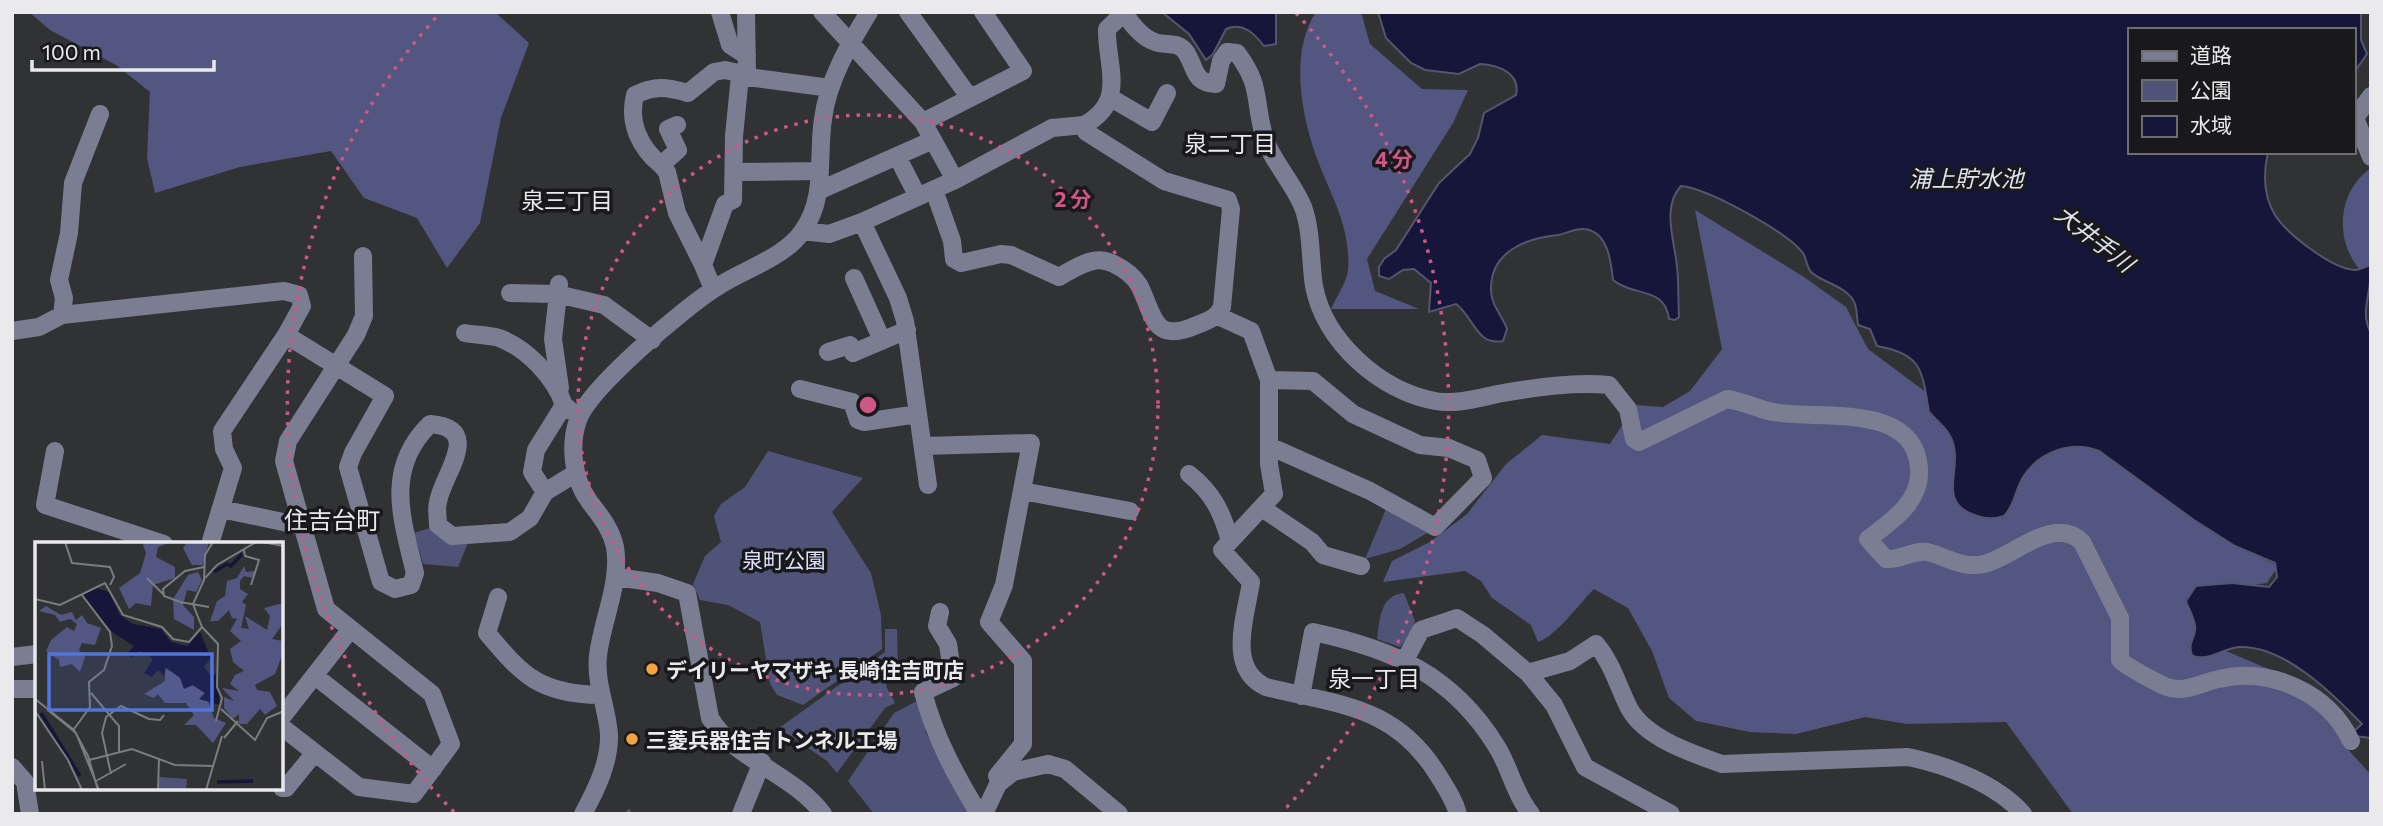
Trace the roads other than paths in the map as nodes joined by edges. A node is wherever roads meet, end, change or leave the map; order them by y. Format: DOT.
graph roads {
  1 [pos="720,12"];
  2 [pos="746,12"];
  3 [pos="822,12"];
  4 [pos="869,12"];
  5 [pos="908,12"];
  6 [pos="986,13"];
  7 [pos="1123,13"];
  8 [pos="851,43"];
  9 [pos="747,56"];
  10 [pos="740,76"];
  11 [pos="830,88"];
  12 [pos="1167,93"];
  13 [pos="2371,96"];
  14 [pos="970,98"];
  15 [pos="1111,98"];
  16 [pos="100,114"];
  17 [pos="923,122"];
  18 [pos="677,125"];
  19 [pos="1084,125"];
  20 [pos="933,140"];
  21 [pos="897,156"];
  22 [pos="2371,157"];
  23 [pos="662,165"];
  24 [pos="821,171"];
  25 [pos="736,172"];
  26 [pos="955,180"];
  27 [pos="818,191"];
  28 [pos="926,193"];
  29 [pos="862,222"];
  30 [pos="803,231"];
  31 [pos="363,256"];
  32 [pos="703,265"];
  33 [pos="854,278"];
  34 [pos="559,288"];
  35 [pos="713,289"];
  36 [pos="510,293"];
  37 [pos="62,315"];
  38 [pos="1218,316"];
  39 [pos="907,330"];
  40 [pos="12,331"];
  41 [pos="465,333"];
  42 [pos="286,335"];
  43 [pos="652,340"];
  44 [pos="882,340"];
  45 [pos="828,352"];
  46 [pos="337,365"];
  47 [pos="1269,380"];
  48 [pos="800,389"];
  49 [pos="563,402"];
  50 [pos="918,414"];
  51 [pos="579,418"];
  52 [pos="923,446"];
  53 [pos="1269,446"];
  54 [pos="55,451"];
  55 [pos="576,473"];
  56 [pos="1189,474"];
  57 [pos="928,485"];
  58 [pos="1022,491"];
  59 [pos="545,492"];
  60 [pos="1262,508"];
  61 [pos="221,509"];
  62 [pos="1130,511"];
  63 [pos="302,526"];
  64 [pos="1230,541"];
  65 [pos="158,542"];
  66 [pos="212,542"];
  67 [pos="1361,566"];
  68 [pos="616,577"];
  69 [pos="498,597"];
  70 [pos="940,612"];
  71 [pos="350,631"];
  72 [pos="35,654"];
  73 [pos="12,657"];
  74 [pos="1405,660"];
  75 [pos="1528,673"];
  76 [pos="315,676"];
  77 [pos="35,689"];
  78 [pos="12,690"];
  79 [pos="600,695"];
  80 [pos="1301,696"];
  81 [pos="284,715"];
  82 [pos="284,729"];
  83 [pos="2351,740"];
  84 [pos="313,755"];
  85 [pos="762,762"];
  86 [pos="12,767"];
  87 [pos="433,769"];
  88 [pos="997,775"];
  89 [pos="284,788"];
  90 [pos="30,814"];
  91 [pos="583,814"];
  92 [pos="741,814"];
  93 [pos="823,814"];
  94 [pos="982,814"];
  95 [pos="1119,814"];
  96 [pos="1458,814"];
  97 [pos="1531,814"];
  98 [pos="1671,814"];
  99 [pos="2023,814"];
  1 -- 9 [label="street"];
  2 -- 9 [label="street"];
  3 -- 8 [label="street"];
  4 -- 8 [label="street"];
  5 -- 14 [label="street"];
  6 -- 14 [label="street"];
  7 -- 15 [label="street"];
  7 -- 83 [label="street"];
  8 -- 11 [label="street"];
  8 -- 17 [label="street"];
  9 -- 10 [label="street"];
  10 -- 11 [label="street"];
  10 -- 23 [label="street"];
  10 -- 25 [label="street"];
  11 -- 24 [label="street"];
  12 -- 15 [label="street"];
  13 -- 22 [label="street"];
  14 -- 17 [label="street"];
  15 -- 19 [label="street"];
  16 -- 37 [label="street"];
  17 -- 20 [label="street"];
  18 -- 23 [label="street"];
  19 -- 26 [label="street"];
  19 -- 38 [label="street"];
  20 -- 21 [label="street"];
  20 -- 26 [label="street"];
  21 -- 27 [label="street"];
  21 -- 28 [label="street"];
  23 -- 32 [label="street"];
  24 -- 25 [label="street"];
  24 -- 27 [label="street"];
  25 -- 32 [label="street"];
  26 -- 28 [label="street"];
  27 -- 30 [label="street"];
  28 -- 29 [label="street"];
  28 -- 38 [label="street"];
  29 -- 30 [label="street"];
  29 -- 39 [label="street"];
  30 -- 35 [label="street"];
  31 -- 46 [label="street"];
  32 -- 35 [label="street"];
  33 -- 44 [label="street"];
  34 -- 36 [label="street"];
  34 -- 43 [label="street"];
  34 -- 49 [label="street"];
  35 -- 43 [label="street"];
  37 -- 40 [label="street"];
  37 -- 42 [label="street"];
  38 -- 47 [label="street"];
  39 -- 44 [label="street"];
  39 -- 50 [label="street"];
  41 -- 49 [label="street"];
  42 -- 46 [label="street"];
  42 -- 61 [label="street"];
  43 -- 51 [label="street"];
  44 -- 45 [label="street"];
  46 -- 59 [label="street"];
  46 -- 63 [label="street"];
  47 -- 53 [label="street"];
  47 -- 53 [label="street"];
  48 -- 50 [label="street"];
  49 -- 51 [label="street"];
  49 -- 59 [label="street"];
  50 -- 52 [label="street"];
  51 -- 55 [label="street"];
  52 -- 57 [label="street"];
  52 -- 58 [label="street"];
  53 -- 60 [label="street"];
  54 -- 65 [label="street"];
  55 -- 59 [label="street"];
  55 -- 68 [label="street"];
  56 -- 64 [label="street"];
  58 -- 62 [label="street"];
  58 -- 88 [label="street"];
  60 -- 64 [label="street"];
  60 -- 67 [label="street"];
  61 -- 63 [label="street"];
  61 -- 66 [label="street"];
  63 -- 71 [label="street"];
  64 -- 80 [label="street"];
  68 -- 79 [label="street"];
  68 -- 85 [label="street"];
  69 -- 79 [label="street"];
  70 -- 94 [label="street"];
  71 -- 76 [label="street"];
  71 -- 87 [label="street"];
  72 -- 73 [label="street"];
  74 -- 75 [label="street"];
  74 -- 80 [label="street"];
  74 -- 97 [label="street"];
  75 -- 98 [label="street"];
  75 -- 99 [label="street"];
  76 -- 81 [label="street"];
  76 -- 87 [label="street"];
  77 -- 78 [label="street"];
  79 -- 91 [label="street"];
  80 -- 96 [label="street"];
  82 -- 84 [label="street"];
  84 -- 87 [label="street"];
  84 -- 89 [label="street"];
  85 -- 92 [label="street"];
  85 -- 93 [label="street"];
  86 -- 90 [label="street"];
  94 -- 95 [label="street"];
}
